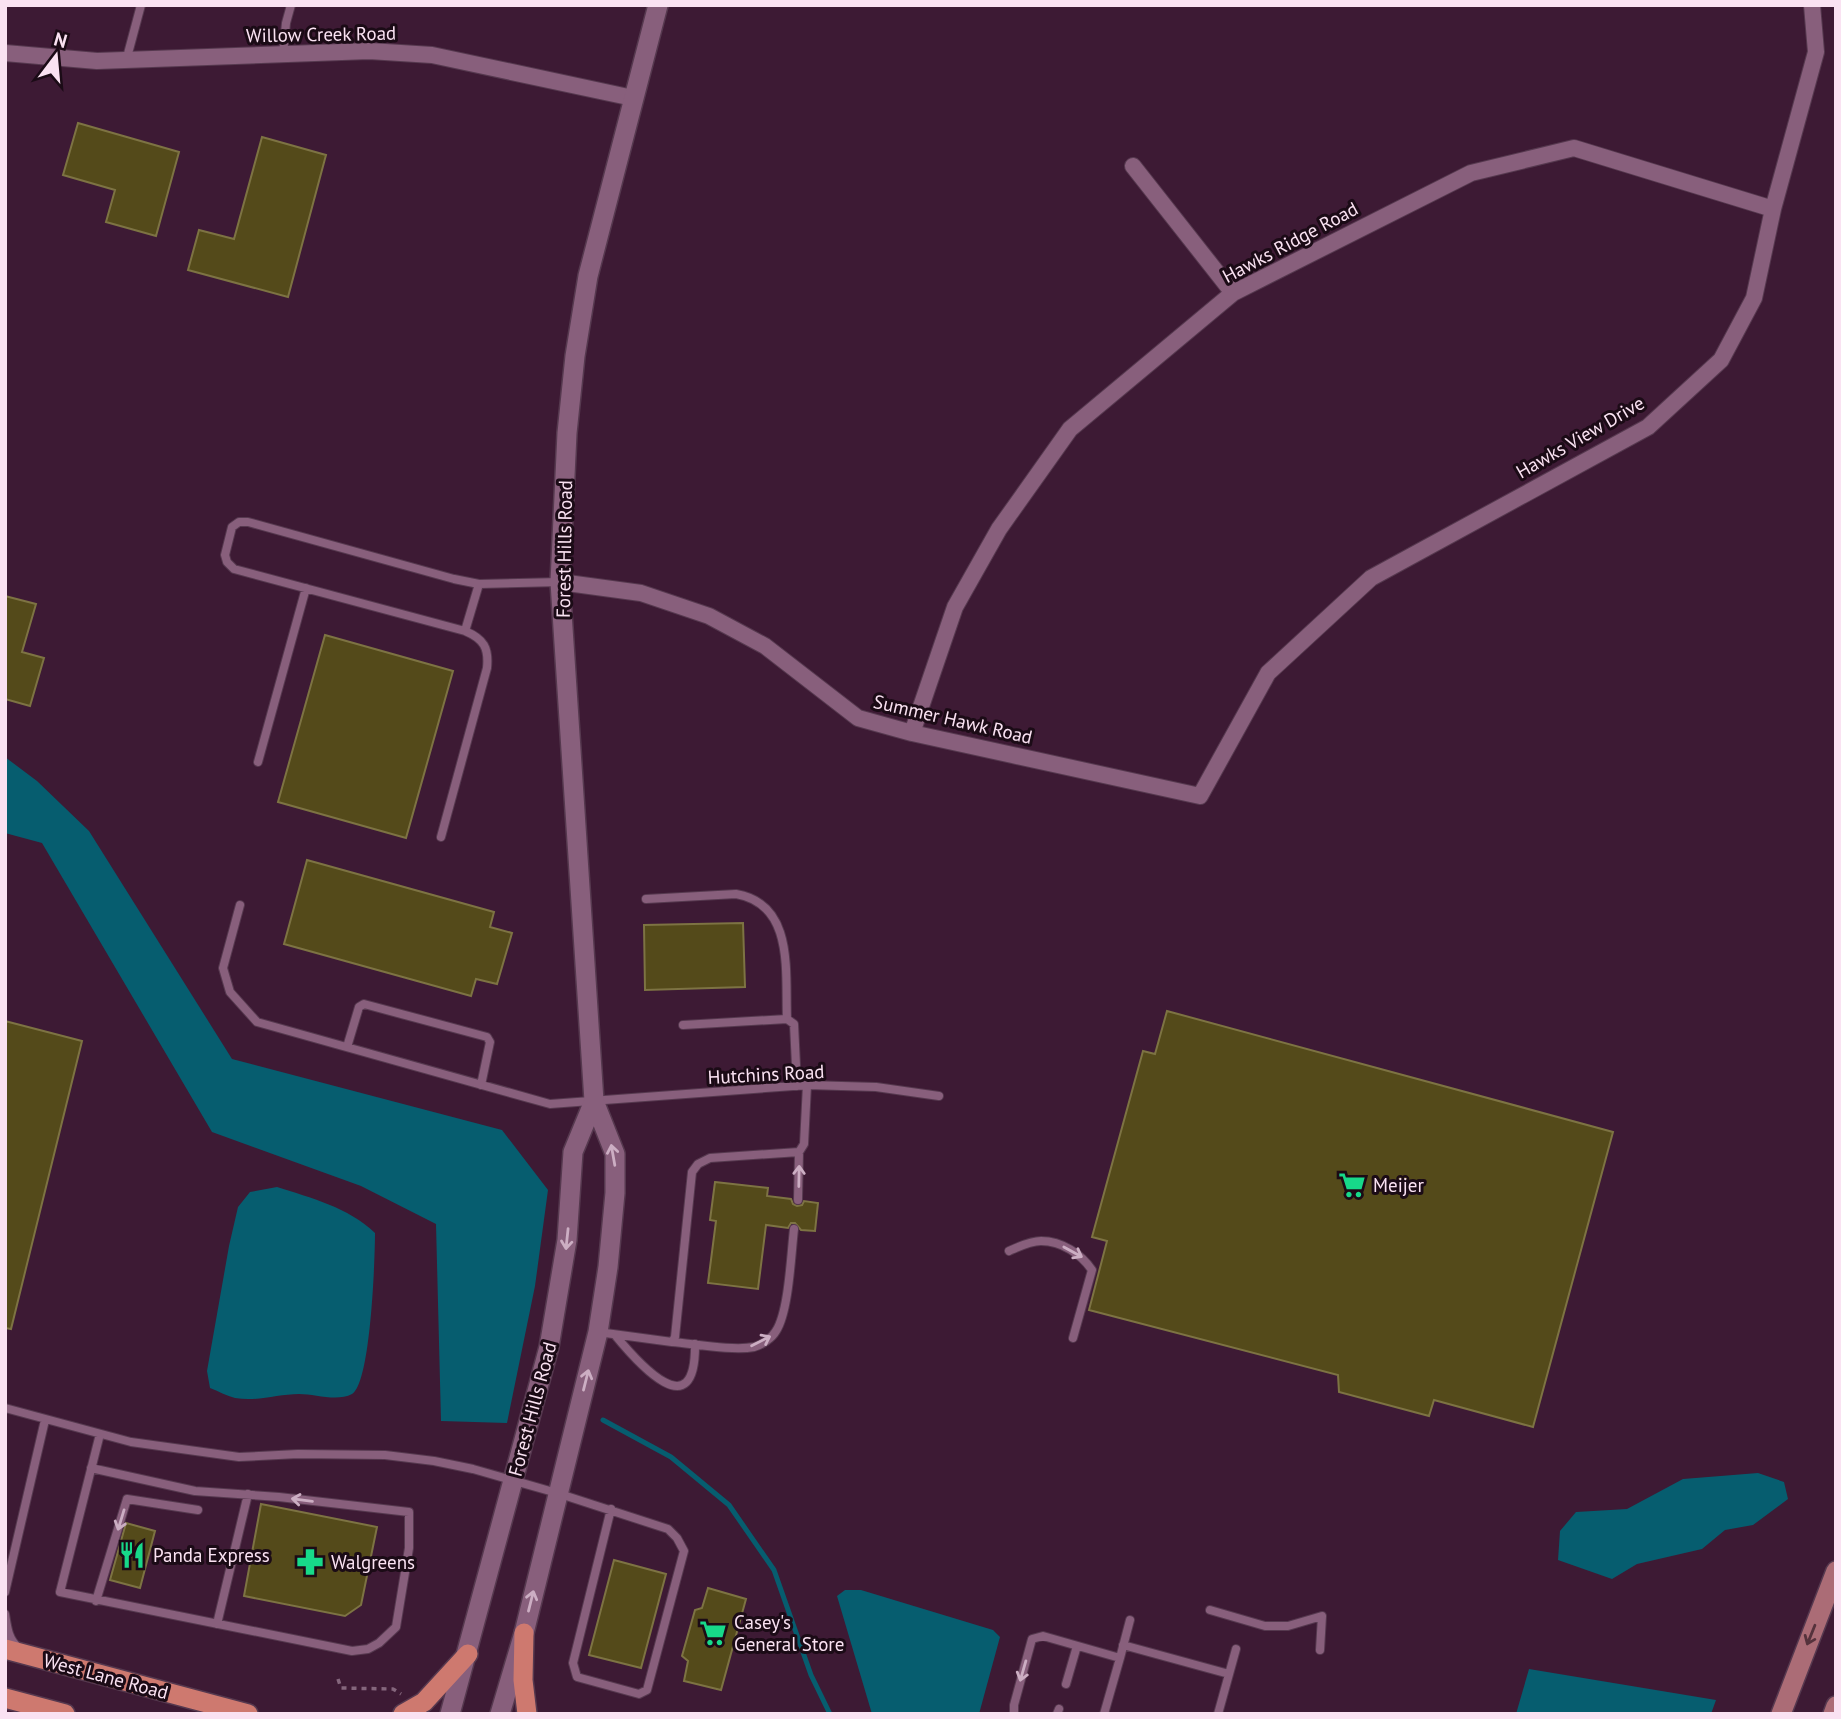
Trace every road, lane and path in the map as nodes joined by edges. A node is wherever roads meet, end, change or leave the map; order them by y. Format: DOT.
graph roads {
  1 [pos="141,5"];
  2 [pos="291,5"];
  3 [pos="658,5"];
  4 [pos="1812,5"];
  5 [pos="5,53"];
  6 [pos="283,54"];
  7 [pos="126,61"];
  8 [pos="633,98"];
  9 [pos="1133,166"];
  10 [pos="1773,209"];
  11 [pos="1233,293"];
  12 [pos="561,582"];
  13 [pos="479,584"];
  14 [pos="306,588"];
  15 [pos="465,631"];
  16 [pos="912,733"];
  17 [pos="258,762"];
  18 [pos="1200,796"];
  19 [pos="441,836"];
  20 [pos="646,899"];
  21 [pos="240,905"];
  22 [pos="787,1019"];
  23 [pos="683,1025"];
  24 [pos="347,1048"];
  25 [pos="481,1085"];
  26 [pos="807,1085"];
  27 [pos="797,1086"];
  28 [pos="939,1096"];
  29 [pos="594,1101"];
  30 [pos="799,1152"];
  31 [pos="798,1200"];
  32 [pos="794,1229"];
  33 [pos="1009,1251"];
  34 [pos="607,1333"];
  35 [pos="1073,1338"];
  36 [pos="672,1342"];
  37 [pos="695,1344"];
  38 [pos="5,1408"];
  39 [pos="45,1420"];
  40 [pos="100,1434"];
  41 [pos="91,1468"];
  42 [pos="513,1480"];
  43 [pos="557,1493"];
  44 [pos="248,1494"];
  45 [pos="611,1509"];
  46 [pos="198,1510"];
  47 [pos="1836,1571"];
  48 [pos="5,1592"];
  49 [pos="96,1601"];
  50 [pos="1210,1610"];
  51 [pos="5,1614"];
  52 [pos="1130,1620"];
  53 [pos="217,1624"];
  54 [pos="524,1633"];
  55 [pos="1123,1645"];
  56 [pos="1077,1646"];
  57 [pos="1236,1648"];
  58 [pos="5,1649"];
  59 [pos="1320,1650"];
  60 [pos="468,1654"];
  61 [pos="29,1656"];
  62 [pos="1120,1658"];
  63 [pos="1229,1674"];
  64 [pos="338,1679"];
  65 [pos="1066,1684"];
  66 [pos="5,1698"];
  67 [pos="1836,1706"];
  68 [pos="404,1708"];
  69 [pos="65,1714"];
  70 [pos="248,1714"];
  71 [pos="450,1714"];
  72 [pos="500,1714"];
  73 [pos="527,1714"];
  74 [pos="1014,1714"];
  75 [pos="1104,1714"];
  76 [pos="1218,1714"];
  77 [pos="1781,1714"];
  78 [pos="1833,1714"];
  1 -- 7 [label="lane"];
  2 -- 6 [label="lane"];
  3 -- 8 [label="street, Forest Hills Road"];
  4 -- 10 [label="street, Hawks View Drive"];
  5 -- 7 [label="street, Willow Creek Road"];
  6 -- 7 [label="street, Willow Creek Road"];
  6 -- 8 [label="street, Willow Creek Road"];
  8 -- 12 [label="street, Forest Hills Road"];
  9 -- 11 [label="street"];
  10 -- 11 [label="street, Hawks Ridge Road"];
  10 -- 18 [label="street, Hawks View Drive"];
  11 -- 16 [label="street, Hawks Ridge Road"];
  12 -- 13 [label="lane"];
  12 -- 16 [label="street, Summer Hawk Road"];
  12 -- 29 [label="street, Forest Hills Road"];
  13 -- 14 [label="lane"];
  13 -- 15 [label="lane"];
  14 -- 15 [label="lane"];
  14 -- 17 [label="lane"];
  15 -- 19 [label="lane"];
  16 -- 18 [label="street, Summer Hawk Road"];
  20 -- 22 [label="lane"];
  21 -- 24 [label="lane, Hutchins Road"];
  22 -- 23 [label="lane"];
  22 -- 27 [label="lane"];
  24 -- 25 [label="lane, Hutchins Road"];
  24 -- 25 [label="lane"];
  25 -- 29 [label="lane, Hutchins Road"];
  26 -- 27 [label="lane, Hutchins Road"];
  26 -- 28 [label="lane, Hutchins Road"];
  26 -- 30 [label="lane"];
  27 -- 29 [label="lane, Hutchins Road"];
  34 -- 29 [label="street, Forest Hills Road, one-way"];
  29 -- 42 [label="street, Forest Hills Road, one-way"];
  31 -- 30 [label="lane, one-way"];
  30 -- 36 [label="lane"];
  37 -- 32 [label="lane, one-way"];
  33 -- 35 [label="lane, one-way"];
  34 -- 36 [label="lane"];
  34 -- 37 [label="lane"];
  43 -- 34 [label="street, Forest Hills Road, one-way"];
  36 -- 37 [label="lane"];
  38 -- 39 [label="lane"];
  39 -- 40 [label="lane"];
  39 -- 48 [label="lane"];
  40 -- 41 [label="lane"];
  40 -- 42 [label="lane"];
  41 -- 44 [label="lane"];
  41 -- 49 [label="lane"];
  42 -- 43 [label="lane"];
  42 -- 60 [label="street, Forest Hills Road"];
  43 -- 45 [label="lane"];
  54 -- 43 [label="street, Forest Hills Road, one-way"];
  44 -- 53 [label="lane"];
  53 -- 44 [label="lane, one-way"];
  45 -- 45 [label="lane"];
  46 -- 49 [label="lane, one-way"];
  47 -- 77 [label="main road, one-way"];
  49 -- 53 [label="lane"];
  50 -- 59 [label="lane"];
  51 -- 61 [label="lane"];
  52 -- 55 [label="lane"];
  54 -- 72 [label="street, Forest Hills Road"];
  54 -- 73 [label="main road"];
  55 -- 62 [label="lane"];
  55 -- 63 [label="lane"];
  56 -- 62 [label="lane"];
  56 -- 65 [label="lane"];
  56 -- 74 [label="lane, one-way"];
  57 -- 63 [label="lane"];
  58 -- 61 [label="main road, West Lane Road"];
  60 -- 68 [label="main road"];
  60 -- 71 [label="street, Forest Hills Road"];
  61 -- 70 [label="main road, West Lane Road"];
  62 -- 75 [label="lane"];
  63 -- 76 [label="lane"];
  64 -- 68 [label="path"];
  66 -- 69 [label="main road"];
  67 -- 78 [label="main road"];
}
